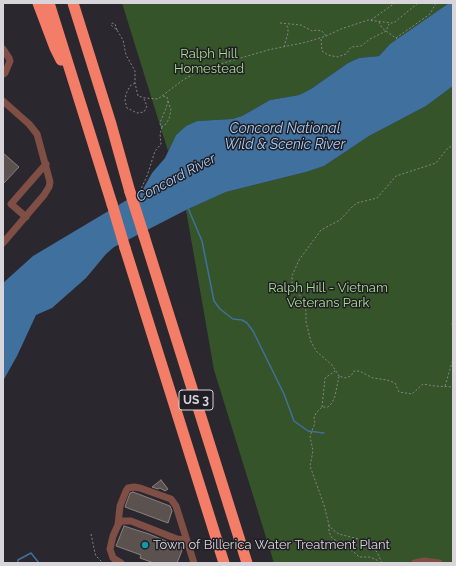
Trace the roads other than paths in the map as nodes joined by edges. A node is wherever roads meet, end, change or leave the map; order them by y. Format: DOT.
graph roads {
  1 [pos="38,3"];
  2 [pos="49,3"];
  3 [pos="73,3"];
  4 [pos="3,49"];
  5 [pos="3,74"];
  6 [pos="74,85"];
  7 [pos="3,101"];
  8 [pos="46,164"];
  9 [pos="26,218"];
  10 [pos="3,243"];
  11 [pos="118,525"];
  12 [pos="186,540"];
  13 [pos="121,563"];
  14 [pos="194,563"];
  15 [pos="224,563"];
  16 [pos="247,563"];
  17 [pos="415,563"];
  18 [pos="440,563"];
  1 -- 6 [label="highway"];
  2 -- 6 [label="highway, US 3"];
  3 -- 16 [label="highway, US 3, bridge"];
  4 -- 5 [label="lane"];
  6 -- 15 [label="highway, US 3, bridge"];
  7 -- 8 [label="lane"];
  8 -- 9 [label="lane"];
  8 -- 9 [label="lane"];
  9 -- 10 [label="lane"];
  11 -- 12 [label="lane"];
  11 -- 12 [label="lane"];
  11 -- 13 [label="lane"];
  12 -- 14 [label="lane"];
  17 -- 18 [label="lane"];
}
